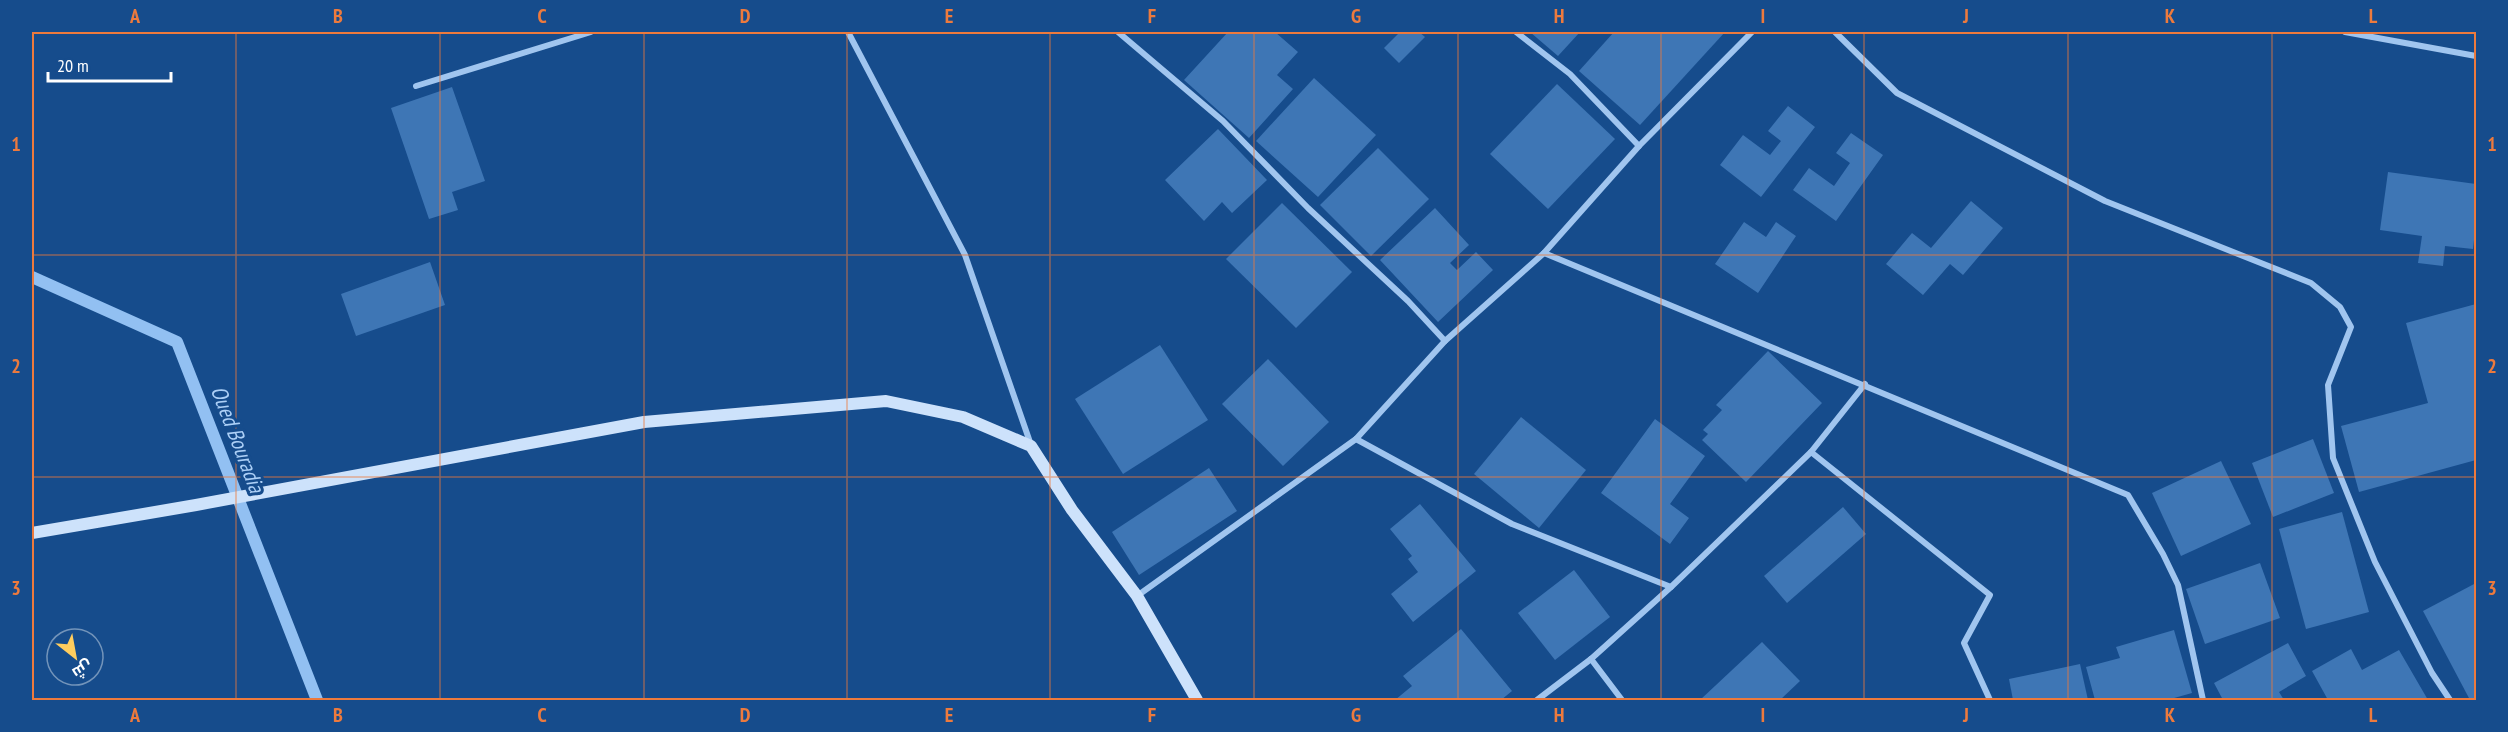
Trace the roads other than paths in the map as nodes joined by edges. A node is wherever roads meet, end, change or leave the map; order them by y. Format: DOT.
graph roads {
  1 [pos="591,32"];
  2 [pos="848,32"];
  3 [pos="1118,32"];
  4 [pos="1516,32"];
  5 [pos="1752,32"];
  6 [pos="1835,32"];
  7 [pos="2345,32"];
  8 [pos="2476,56"];
  9 [pos="416,86"];
  10 [pos="1639,146"];
  11 [pos="1544,253"];
  12 [pos="1445,341"];
  13 [pos="1865,384"];
  14 [pos="1356,439"];
  15 [pos="1031,446"];
  16 [pos="1811,452"];
  17 [pos="32,533"];
  18 [pos="1671,588"];
  19 [pos="1137,596"];
  20 [pos="1591,659"];
  21 [pos="1197,700"];
  22 [pos="1537,700"];
  23 [pos="1622,700"];
  24 [pos="1989,700"];
  25 [pos="2203,700"];
  26 [pos="2450,700"];
  1 -- 9 [label="street"];
  2 -- 15 [label="street"];
  3 -- 12 [label="street"];
  4 -- 10 [label="street"];
  5 -- 10 [label="street"];
  6 -- 26 [label="street"];
  7 -- 8 [label="street"];
  10 -- 11 [label="street"];
  11 -- 12 [label="street"];
  11 -- 13 [label="street"];
  12 -- 14 [label="street"];
  13 -- 16 [label="street"];
  13 -- 25 [label="street"];
  14 -- 18 [label="street"];
  14 -- 19 [label="street"];
  15 -- 17 [label="main road"];
  15 -- 19 [label="main road"];
  16 -- 18 [label="street"];
  16 -- 24 [label="street"];
  18 -- 20 [label="street"];
  19 -- 21 [label="main road"];
  20 -- 22 [label="street"];
  20 -- 23 [label="street"];
}
